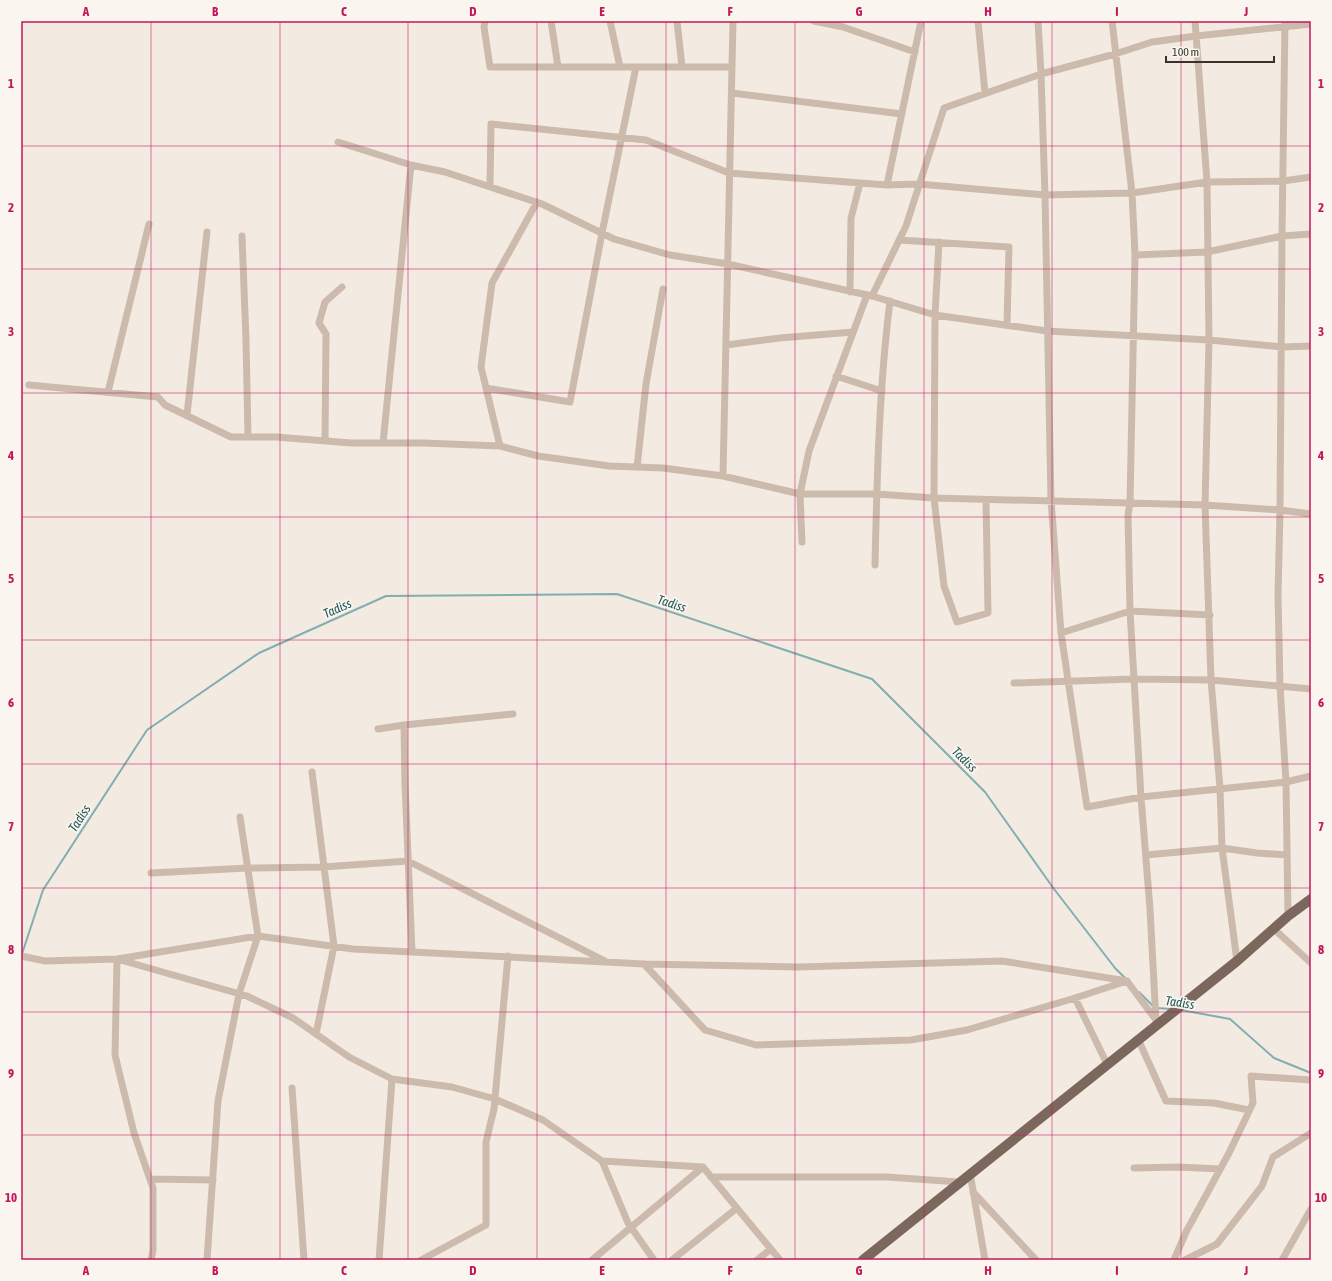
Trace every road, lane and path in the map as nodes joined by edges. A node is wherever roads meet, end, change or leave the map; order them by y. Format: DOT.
graph roads {
  1 [pos="484,21"];
  2 [pos="551,21"];
  3 [pos="610,21"];
  4 [pos="677,21"];
  5 [pos="733,21"];
  6 [pos="814,21"];
  7 [pos="921,21"];
  8 [pos="978,21"];
  9 [pos="1038,21"];
  10 [pos="1112,21"];
  11 [pos="1196,21"];
  12 [pos="1285,24"];
  13 [pos="1311,24"];
  14 [pos="1196,36"];
  15 [pos="915,52"];
  16 [pos="1115,54"];
  17 [pos="558,67"];
  18 [pos="620,67"];
  19 [pos="636,68"];
  20 [pos="682,68"];
  21 [pos="732,68"];
  22 [pos="1041,74"];
  23 [pos="732,93"];
  24 [pos="985,93"];
  25 [pos="902,114"];
  26 [pos="622,137"];
  27 [pos="338,142"];
  28 [pos="411,165"];
  29 [pos="729,173"];
  30 [pos="1311,177"];
  31 [pos="1282,181"];
  32 [pos="1206,182"];
  33 [pos="860,183"];
  34 [pos="919,184"];
  35 [pos="887,185"];
  36 [pos="490,186"];
  37 [pos="1132,193"];
  38 [pos="1044,195"];
  39 [pos="537,202"];
  40 [pos="149,224"];
  41 [pos="207,232"];
  42 [pos="602,233"];
  43 [pos="1311,234"];
  44 [pos="242,236"];
  45 [pos="1282,236"];
  46 [pos="899,240"];
  47 [pos="939,242"];
  48 [pos="1207,252"];
  49 [pos="1135,254"];
  50 [pos="728,264"];
  51 [pos="342,287"];
  52 [pos="663,289"];
  53 [pos="850,292"];
  54 [pos="869,296"];
  55 [pos="890,301"];
  56 [pos="935,315"];
  57 [pos="1007,325"];
  58 [pos="1047,331"];
  59 [pos="853,332"];
  60 [pos="1134,336"];
  61 [pos="1209,340"];
  62 [pos="726,345"];
  63 [pos="1311,346"];
  64 [pos="1282,347"];
  65 [pos="836,376"];
  66 [pos="29,385"];
  67 [pos="486,388"];
  68 [pos="882,391"];
  69 [pos="108,392"];
  70 [pos="187,415"];
  71 [pos="248,437"];
  72 [pos="325,441"];
  73 [pos="383,443"];
  74 [pos="500,446"];
  75 [pos="637,467"];
  76 [pos="723,476"];
  77 [pos="800,494"];
  78 [pos="876,494"];
  79 [pos="934,498"];
  80 [pos="986,500"];
  81 [pos="1051,500"];
  82 [pos="1130,503"];
  83 [pos="1205,505"];
  84 [pos="1280,510"];
  85 [pos="1311,514"];
  86 [pos="802,542"];
  87 [pos="875,565"];
  88 [pos="1130,611"];
  89 [pos="1210,614"];
  90 [pos="1061,633"];
  91 [pos="1134,679"];
  92 [pos="1211,680"];
  93 [pos="1068,681"];
  94 [pos="1014,683"];
  95 [pos="1280,686"];
  96 [pos="1311,689"];
  97 [pos="514,714"];
  98 [pos="404,725"];
  99 [pos="378,729"];
  100 [pos="312,772"];
  101 [pos="1311,776"];
  102 [pos="1286,782"];
  103 [pos="1220,788"];
  104 [pos="1140,796"];
  105 [pos="240,817"];
  106 [pos="1222,848"];
  107 [pos="1146,855"];
  108 [pos="1287,855"];
  109 [pos="408,861"];
  110 [pos="323,867"];
  111 [pos="248,868"];
  112 [pos="151,873"];
  113 [pos="1311,899"];
  114 [pos="1288,916"];
  115 [pos="1274,929"];
  116 [pos="258,936"];
  117 [pos="334,946"];
  118 [pos="412,952"];
  119 [pos="21,956"];
  120 [pos="508,956"];
  121 [pos="116,959"];
  122 [pos="1238,961"];
  123 [pos="607,962"];
  124 [pos="1311,963"];
  125 [pos="644,964"];
  126 [pos="1127,981"];
  127 [pos="239,994"];
  128 [pos="1075,998"];
  129 [pos="1157,1022"];
  130 [pos="316,1034"];
  131 [pos="1138,1039"];
  132 [pos="1107,1064"];
  133 [pos="392,1079"];
  134 [pos="1311,1080"];
  135 [pos="292,1088"];
  136 [pos="495,1099"];
  137 [pos="1249,1110"];
  138 [pos="1311,1133"];
  139 [pos="602,1161"];
  140 [pos="703,1167"];
  141 [pos="1134,1168"];
  142 [pos="1220,1169"];
  143 [pos="970,1173"];
  144 [pos="711,1177"];
  145 [pos="150,1179"];
  146 [pos="213,1180"];
  147 [pos="959,1182"];
  148 [pos="973,1192"];
  149 [pos="737,1208"];
  150 [pos="1311,1209"];
  151 [pos="631,1227"];
  152 [pos="771,1249"];
  153 [pos="152,1260"];
  154 [pos="207,1260"];
  155 [pos="304,1260"];
  156 [pos="379,1260"];
  157 [pos="421,1260"];
  158 [pos="592,1260"];
  159 [pos="654,1260"];
  160 [pos="672,1260"];
  161 [pos="757,1260"];
  162 [pos="780,1260"];
  163 [pos="863,1260"];
  164 [pos="985,1260"];
  165 [pos="1036,1260"];
  166 [pos="1174,1260"];
  167 [pos="1185,1260"];
  168 [pos="1282,1260"];
  1 -- 17 [label="street"];
  2 -- 17 [label="street"];
  3 -- 18 [label="street"];
  4 -- 20 [label="street"];
  5 -- 21 [label="street"];
  6 -- 15 [label="street"];
  7 -- 15 [label="street"];
  8 -- 24 [label="street"];
  9 -- 22 [label="street"];
  10 -- 16 [label="street"];
  11 -- 14 [label="street"];
  12 -- 13 [label="street"];
  12 -- 14 [label="street"];
  12 -- 31 [label="street"];
  14 -- 16 [label="street"];
  14 -- 32 [label="street"];
  15 -- 25 [label="street"];
  16 -- 22 [label="street"];
  16 -- 37 [label="street"];
  17 -- 18 [label="street"];
  18 -- 19 [label="street"];
  19 -- 20 [label="street"];
  19 -- 26 [label="street"];
  20 -- 21 [label="street"];
  21 -- 23 [label="street"];
  22 -- 24 [label="street"];
  22 -- 38 [label="street"];
  23 -- 25 [label="street"];
  23 -- 29 [label="street"];
  24 -- 34 [label="street"];
  25 -- 35 [label="street"];
  26 -- 29 [label="street"];
  26 -- 36 [label="street"];
  26 -- 42 [label="street"];
  27 -- 28 [label="street"];
  28 -- 36 [label="street"];
  28 -- 73 [label="street"];
  29 -- 33 [label="street"];
  29 -- 50 [label="street"];
  30 -- 31 [label="street"];
  31 -- 32 [label="street"];
  31 -- 45 [label="street"];
  32 -- 37 [label="street"];
  32 -- 48 [label="street"];
  33 -- 35 [label="street"];
  33 -- 53 [label="street"];
  34 -- 35 [label="street"];
  34 -- 38 [label="street"];
  34 -- 46 [label="street"];
  36 -- 39 [label="street"];
  37 -- 38 [label="street"];
  37 -- 49 [label="street"];
  38 -- 58 [label="street"];
  39 -- 42 [label="street"];
  39 -- 67 [label="street"];
  40 -- 69 [label="street"];
  41 -- 70 [label="street"];
  42 -- 50 [label="street"];
  42 -- 67 [label="street"];
  43 -- 45 [label="street"];
  44 -- 71 [label="street"];
  45 -- 48 [label="street"];
  45 -- 64 [label="street"];
  46 -- 47 [label="street"];
  46 -- 54 [label="street"];
  47 -- 56 [label="street"];
  47 -- 57 [label="street"];
  48 -- 49 [label="street"];
  48 -- 61 [label="street"];
  49 -- 60 [label="street"];
  50 -- 53 [label="street"];
  50 -- 62 [label="street"];
  51 -- 72 [label="street"];
  52 -- 75 [label="street"];
  53 -- 54 [label="street"];
  54 -- 55 [label="street"];
  54 -- 59 [label="street"];
  55 -- 56 [label="street"];
  55 -- 68 [label="street"];
  56 -- 57 [label="street"];
  56 -- 79 [label="street"];
  57 -- 58 [label="street"];
  58 -- 60 [label="street"];
  58 -- 81 [label="street"];
  59 -- 62 [label="street"];
  59 -- 65 [label="street"];
  60 -- 61 [label="street"];
  60 -- 82 [label="street"];
  61 -- 64 [label="street"];
  61 -- 83 [label="street"];
  62 -- 76 [label="street"];
  63 -- 64 [label="street"];
  64 -- 84 [label="street"];
  65 -- 68 [label="street"];
  65 -- 77 [label="street"];
  66 -- 69 [label="street"];
  67 -- 74 [label="street"];
  68 -- 78 [label="street"];
  69 -- 70 [label="street"];
  70 -- 71 [label="street"];
  71 -- 72 [label="street"];
  72 -- 73 [label="street"];
  73 -- 74 [label="street"];
  74 -- 75 [label="street"];
  75 -- 76 [label="street"];
  76 -- 77 [label="street"];
  77 -- 78 [label="street"];
  77 -- 86 [label="street"];
  78 -- 79 [label="street"];
  78 -- 87 [label="street"];
  79 -- 80 [label="street"];
  79 -- 80 [label="street"];
  80 -- 81 [label="street"];
  81 -- 82 [label="street"];
  81 -- 90 [label="street"];
  82 -- 83 [label="street"];
  82 -- 88 [label="street"];
  83 -- 84 [label="street"];
  83 -- 89 [label="street"];
  84 -- 85 [label="street"];
  84 -- 95 [label="street"];
  88 -- 89 [label="street"];
  88 -- 90 [label="street"];
  88 -- 91 [label="street"];
  89 -- 92 [label="street"];
  90 -- 93 [label="street"];
  91 -- 92 [label="street"];
  91 -- 93 [label="street"];
  91 -- 104 [label="street"];
  92 -- 95 [label="street"];
  92 -- 103 [label="street"];
  93 -- 94 [label="street"];
  93 -- 104 [label="street"];
  95 -- 96 [label="street"];
  95 -- 102 [label="street"];
  97 -- 98 [label="street"];
  98 -- 99 [label="street"];
  98 -- 109 [label="street"];
  100 -- 110 [label="street"];
  101 -- 102 [label="street"];
  102 -- 103 [label="street"];
  102 -- 108 [label="street"];
  103 -- 104 [label="street"];
  103 -- 106 [label="street"];
  104 -- 107 [label="street"];
  105 -- 111 [label="street"];
  106 -- 107 [label="street"];
  106 -- 108 [label="street"];
  106 -- 122 [label="street"];
  107 -- 129 [label="street"];
  108 -- 114 [label="street"];
  109 -- 110 [label="street"];
  109 -- 118 [label="street"];
  109 -- 123 [label="street"];
  110 -- 111 [label="street"];
  110 -- 117 [label="street"];
  111 -- 112 [label="street"];
  111 -- 116 [label="street"];
  113 -- 114 [label="main road"];
  114 -- 115 [label="main road"];
  115 -- 122 [label="main road"];
  115 -- 124 [label="street"];
  116 -- 117 [label="street"];
  116 -- 121 [label="street"];
  116 -- 127 [label="street"];
  117 -- 118 [label="street"];
  117 -- 130 [label="street"];
  118 -- 120 [label="street"];
  119 -- 121 [label="street"];
  120 -- 123 [label="street"];
  120 -- 136 [label="street"];
  121 -- 127 [label="street"];
  121 -- 145 [label="street"];
  122 -- 129 [label="main road"];
  123 -- 125 [label="street"];
  125 -- 126 [label="street"];
  125 -- 128 [label="street"];
  126 -- 128 [label="street"];
  126 -- 129 [label="street"];
  127 -- 130 [label="street"];
  127 -- 146 [label="street"];
  128 -- 132 [label="street"];
  129 -- 131 [label="main road"];
  130 -- 133 [label="street"];
  131 -- 132 [label="main road"];
  131 -- 137 [label="street"];
  132 -- 143 [label="main road"];
  133 -- 136 [label="street"];
  133 -- 156 [label="street"];
  134 -- 137 [label="street"];
  135 -- 155 [label="street"];
  136 -- 139 [label="street"];
  136 -- 157 [label="street"];
  137 -- 142 [label="street"];
  138 -- 167 [label="street"];
  139 -- 140 [label="street"];
  139 -- 151 [label="street"];
  140 -- 144 [label="street"];
  140 -- 151 [label="street"];
  141 -- 142 [label="street"];
  142 -- 166 [label="street"];
  143 -- 147 [label="main road"];
  143 -- 148 [label="street"];
  144 -- 147 [label="street"];
  144 -- 149 [label="street"];
  145 -- 146 [label="street"];
  145 -- 153 [label="street"];
  146 -- 154 [label="street"];
  147 -- 163 [label="main road"];
  148 -- 164 [label="street"];
  148 -- 165 [label="street"];
  149 -- 152 [label="street"];
  149 -- 160 [label="street"];
  150 -- 168 [label="street"];
  151 -- 158 [label="street"];
  151 -- 159 [label="street"];
  152 -- 161 [label="street"];
  152 -- 162 [label="street"];
}
